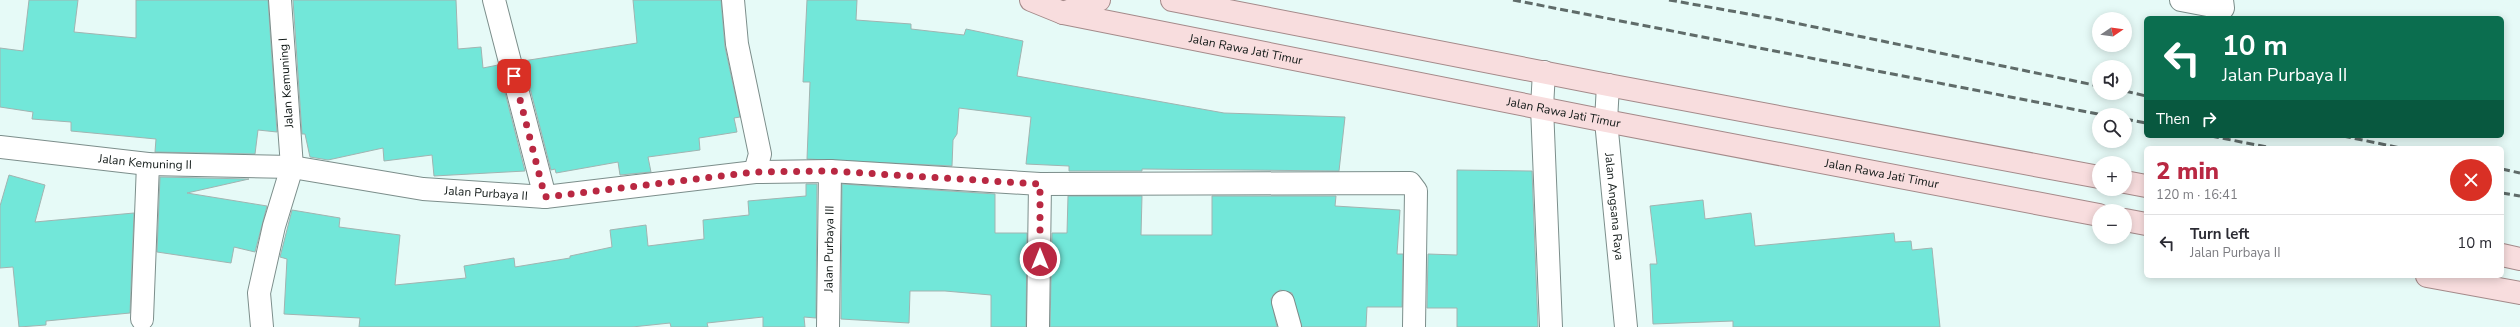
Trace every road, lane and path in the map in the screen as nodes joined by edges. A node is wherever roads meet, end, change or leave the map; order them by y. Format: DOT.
graph roads {
  1 [pos="280,0"];
  2 [pos="494,0"];
  3 [pos="733,0"];
  4 [pos="1031,0"];
  5 [pos="1099,0"];
  6 [pos="1172,0"];
  7 [pos="2181,0"];
  8 [pos="2222,0"];
  9 [pos="1063,13"];
  10 [pos="1544,72"];
  11 [pos="1608,86"];
  12 [pos="1542,107"];
  13 [pos="1606,121"];
  14 [pos="0,146"];
  15 [pos="148,164"];
  16 [pos="292,167"];
  17 [pos="830,171"];
  18 [pos="755,172"];
  19 [pos="2092,176"];
  20 [pos="2132,183"];
  21 [pos="1040,184"];
  22 [pos="2144,186"];
  23 [pos="545,197"];
  24 [pos="2092,214"];
  25 [pos="2132,221"];
  26 [pos="2144,224"];
  27 [pos="2504,255"];
  28 [pos="2520,259"];
  29 [pos="2438,278"];
  30 [pos="2520,293"];
  31 [pos="1282,302"];
  32 [pos="142,319"];
  33 [pos="262,327"];
  34 [pos="828,327"];
  35 [pos="1038,327"];
  36 [pos="1290,327"];
  37 [pos="1414,327"];
  38 [pos="1551,327"];
  39 [pos="1626,327"];
  1 -- 16 [label="street, Jalan Kemuning I"];
  2 -- 23 [label="street"];
  3 -- 18 [label="street"];
  4 -- 9 [label="main road, Jalan Rawa Jati Timur"];
  5 -- 9 [label="main road"];
  6 -- 10 [label="main road"];
  7 -- 8 [label="street"];
  9 -- 12 [label="main road, Jalan Rawa Jati Timur"];
  10 -- 11 [label="main road"];
  10 -- 12 [label="street"];
  11 -- 13 [label="street, Jalan Angsana Raya"];
  11 -- 19 [label="main road"];
  12 -- 13 [label="main road, Jalan Rawa Jati Timur"];
  12 -- 38 [label="street"];
  13 -- 24 [label="main road, Jalan Rawa Jati Timur"];
  13 -- 39 [label="street, Jalan Angsana Raya"];
  14 -- 15 [label="street, Jalan Kemuning II"];
  15 -- 16 [label="street, Jalan Kemuning II"];
  15 -- 32 [label="street"];
  16 -- 23 [label="street, Jalan Purbaya II"];
  16 -- 33 [label="street"];
  17 -- 18 [label="street, Jalan Purbaya II"];
  17 -- 21 [label="street, Jalan Purbaya II"];
  17 -- 34 [label="street, Jalan Purbaya III"];
  18 -- 23 [label="street, Jalan Purbaya II"];
  20 -- 22 [label="main road"];
  21 -- 35 [label="street"];
  21 -- 37 [label="street, Jalan Purbaya II"];
  25 -- 26 [label="main road"];
  27 -- 28 [label="main road"];
  29 -- 30 [label="main road"];
  31 -- 36 [label="street"];
}
